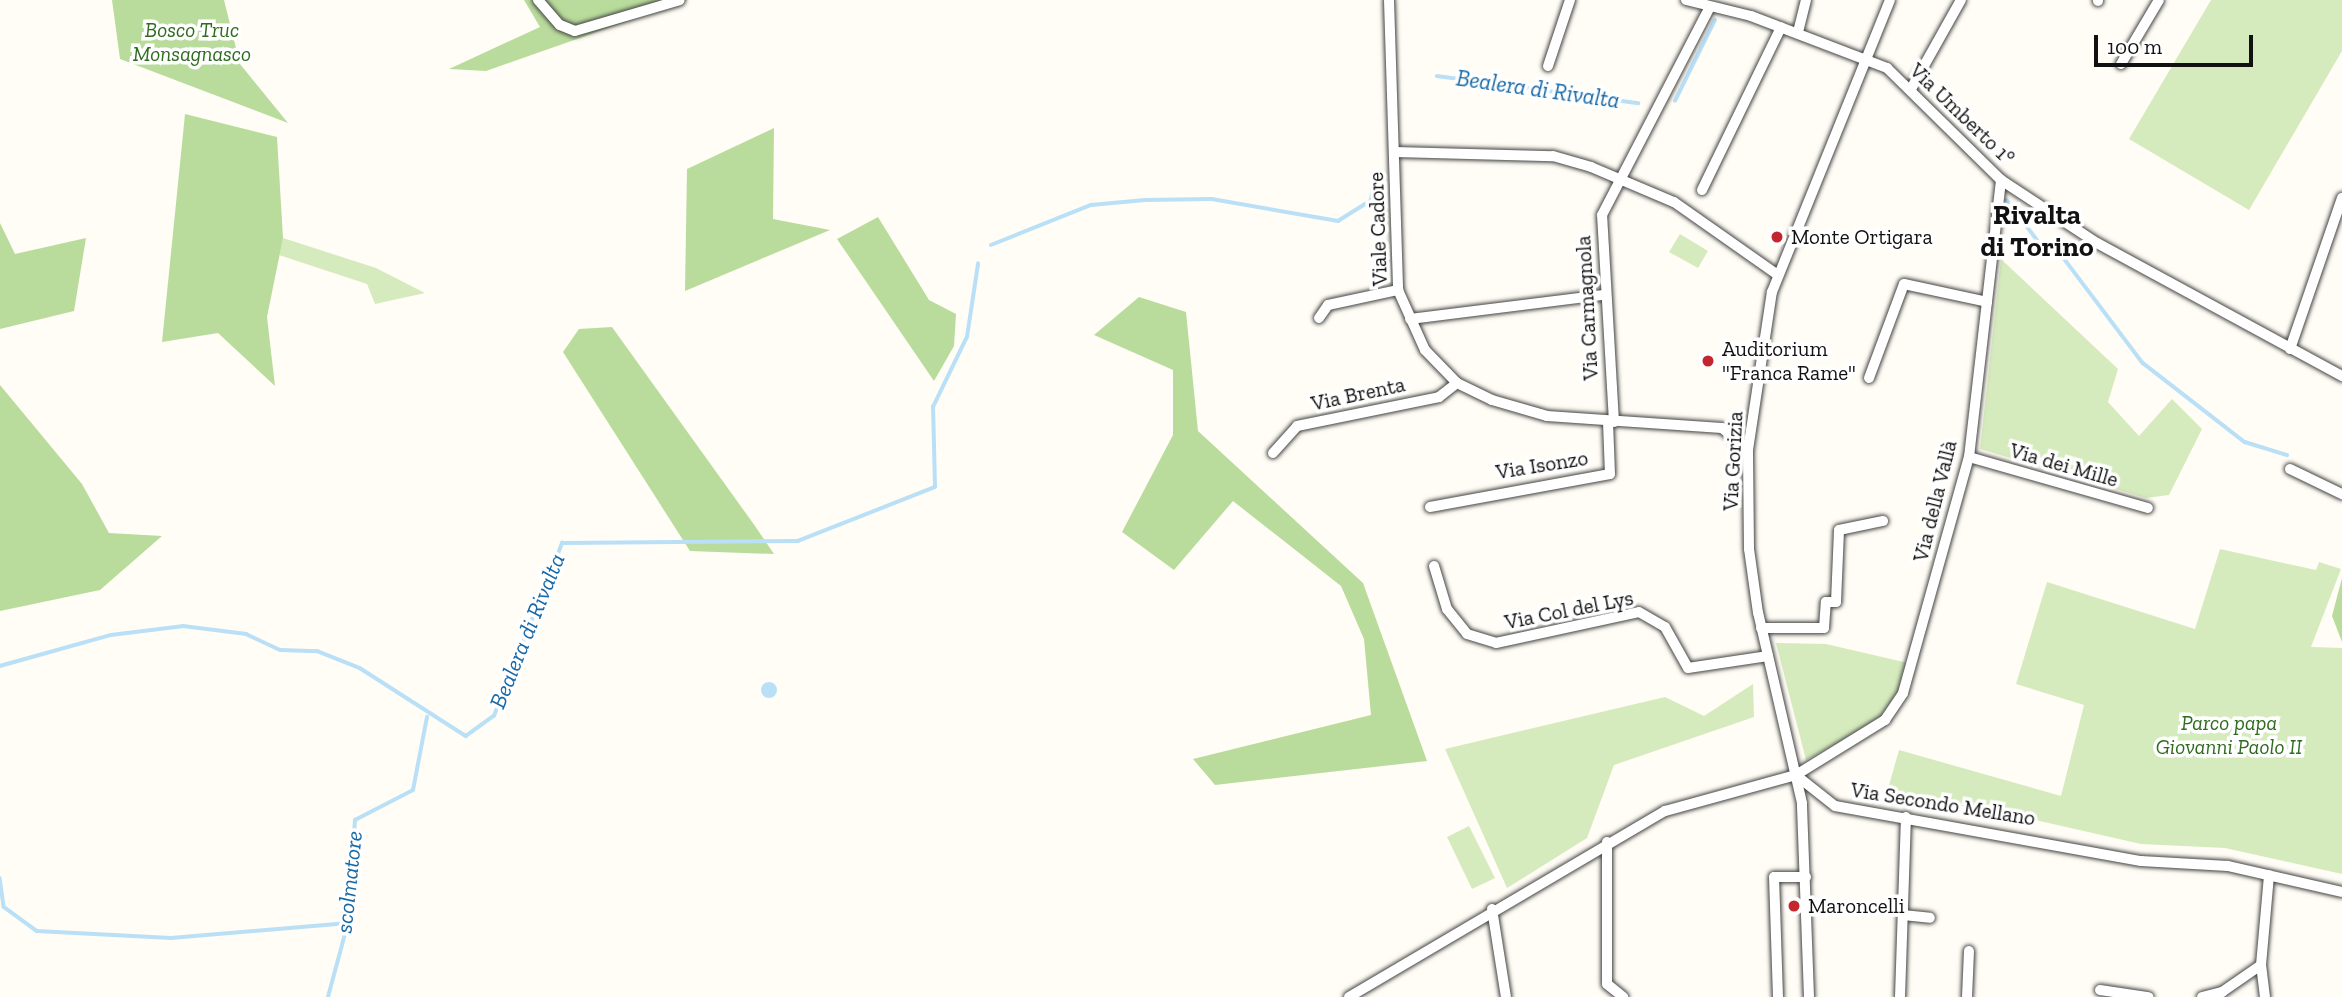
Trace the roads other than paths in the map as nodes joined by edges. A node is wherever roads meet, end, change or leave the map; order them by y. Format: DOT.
graph roads {
  1 [pos="538,0"];
  2 [pos="680,0"];
  3 [pos="1389,0"];
  4 [pos="1570,0"];
  5 [pos="1686,0"];
  6 [pos="1806,0"];
  7 [pos="1890,0"];
  8 [pos="1961,0"];
  9 [pos="2159,0"];
  10 [pos="1709,9"];
  11 [pos="1781,27"];
  12 [pos="1798,32"];
  13 [pos="1865,57"];
  14 [pos="2121,64"];
  15 [pos="1548,66"];
  16 [pos="1912,89"];
  17 [pos="1395,152"];
  18 [pos="1619,178"];
  19 [pos="2001,180"];
  20 [pos="1702,190"];
  21 [pos="2342,198"];
  22 [pos="1778,275"];
  23 [pos="1398,290"];
  24 [pos="1602,295"];
  25 [pos="1987,302"];
  26 [pos="1319,318"];
  27 [pos="1410,318"];
  28 [pos="2290,349"];
  29 [pos="2342,376"];
  30 [pos="1868,378"];
  31 [pos="1458,383"];
  32 [pos="1611,422"];
  33 [pos="1748,450"];
  34 [pos="1273,453"];
  35 [pos="1969,457"];
  36 [pos="2290,469"];
  37 [pos="2342,494"];
  38 [pos="1430,507"];
  39 [pos="2148,508"];
  40 [pos="1882,521"];
  41 [pos="1434,566"];
  42 [pos="1761,628"];
  43 [pos="1768,656"];
  44 [pos="1796,775"];
  45 [pos="1906,817"];
  46 [pos="1607,842"];
  47 [pos="2269,875"];
  48 [pos="1806,877"];
  49 [pos="2342,892"];
  50 [pos="1492,909"];
  51 [pos="1903,915"];
  52 [pos="1930,918"];
  53 [pos="1969,951"];
  54 [pos="2261,965"];
  55 [pos="2100,990"];
  56 [pos="1349,997"];
  57 [pos="1506,997"];
  58 [pos="1623,997"];
  59 [pos="1778,997"];
  60 [pos="1809,997"];
  61 [pos="1900,997"];
  62 [pos="1967,997"];
  63 [pos="2148,997"];
  64 [pos="2202,997"];
  65 [pos="2265,997"];
  1 -- 2 [label="street"];
  3 -- 17 [label="street, Viale Cadore"];
  4 -- 15 [label="street"];
  5 -- 10 [label="street, Via Umberto 1°"];
  6 -- 12 [label="street"];
  7 -- 13 [label="street, Via Gorizia"];
  8 -- 16 [label="street"];
  9 -- 14 [label="street"];
  10 -- 11 [label="street, Via Umberto 1°"];
  10 -- 18 [label="street, Via Carmagnola"];
  11 -- 12 [label="street, Via Umberto 1°"];
  11 -- 20 [label="street"];
  12 -- 13 [label="street, Via Umberto 1°"];
  13 -- 16 [label="street, Via Umberto 1°"];
  13 -- 22 [label="street, Via Gorizia"];
  16 -- 19 [label="street, Via Umberto 1°"];
  17 -- 18 [label="street"];
  17 -- 23 [label="street, Viale Cadore"];
  18 -- 22 [label="street"];
  18 -- 24 [label="street, Via Carmagnola"];
  19 -- 25 [label="street, Via della Vallà"];
  19 -- 28 [label="street, Via Umberto 1°"];
  21 -- 28 [label="street"];
  22 -- 33 [label="street, Via Gorizia"];
  23 -- 26 [label="street"];
  23 -- 27 [label="street, Viale Cadore"];
  24 -- 27 [label="street"];
  24 -- 32 [label="street, Via Carmagnola"];
  25 -- 30 [label="street"];
  25 -- 35 [label="street, Via della Vallà"];
  27 -- 31 [label="street, Viale Cadore"];
  28 -- 29 [label="street, Via Umberto 1°"];
  31 -- 32 [label="street, Viale Cadore"];
  31 -- 34 [label="street, Via Brenta"];
  32 -- 33 [label="street, Viale Cadore"];
  32 -- 38 [label="street, Via Isonzo"];
  33 -- 42 [label="street, Via Gorizia"];
  35 -- 39 [label="street, Via dei Mille"];
  35 -- 44 [label="street, Via della Vallà"];
  36 -- 37 [label="street"];
  40 -- 42 [label="street"];
  41 -- 43 [label="street, Via Col del Lys"];
  42 -- 43 [label="street, Via Gorizia"];
  43 -- 44 [label="street, Via Gorizia"];
  44 -- 45 [label="street, Via Secondo Mellano"];
  44 -- 46 [label="street"];
  44 -- 48 [label="street, Via Gorizia"];
  45 -- 47 [label="street, Via Secondo Mellano"];
  45 -- 51 [label="street"];
  46 -- 50 [label="street"];
  46 -- 58 [label="street"];
  47 -- 49 [label="street, Via Secondo Mellano"];
  47 -- 54 [label="street"];
  48 -- 59 [label="street"];
  48 -- 60 [label="street, Via Gorizia"];
  50 -- 56 [label="street"];
  50 -- 57 [label="street"];
  51 -- 52 [label="street"];
  51 -- 61 [label="street"];
  53 -- 62 [label="street"];
  54 -- 64 [label="street"];
  54 -- 65 [label="street"];
  55 -- 63 [label="street"];
}
